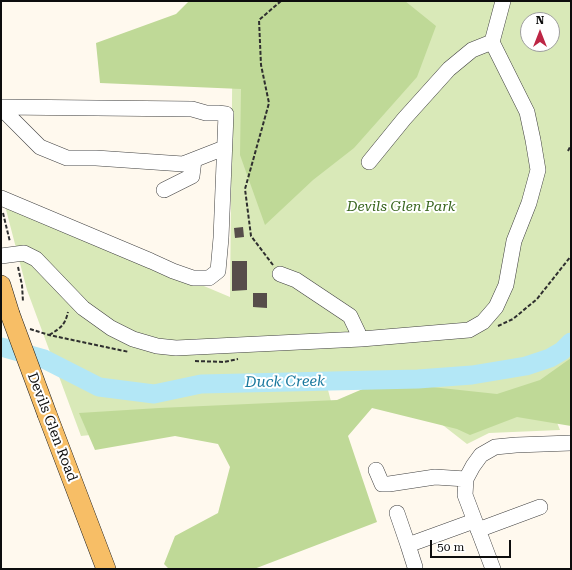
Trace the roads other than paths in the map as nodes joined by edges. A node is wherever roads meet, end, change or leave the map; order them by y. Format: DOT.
graph roads {
  1 [pos="503,1"];
  2 [pos="492,42"];
  3 [pos="1,108"];
  4 [pos="224,148"];
  5 [pos="194,160"];
  6 [pos="369,162"];
  7 [pos="164,190"];
  8 [pos="1,198"];
  9 [pos="1,256"];
  10 [pos="280,274"];
  11 [pos="1,285"];
  12 [pos="361,339"];
  13 [pos="571,443"];
  14 [pos="376,470"];
  15 [pos="466,480"];
  16 [pos="540,507"];
  17 [pos="397,513"];
  18 [pos="476,526"];
  19 [pos="408,545"];
  20 [pos="415,568"];
  21 [pos="106,569"];
  22 [pos="493,569"];
  1 -- 2 [label="street"];
  2 -- 6 [label="street"];
  2 -- 12 [label="street"];
  3 -- 4 [label="street"];
  3 -- 5 [label="street"];
  4 -- 5 [label="street"];
  4 -- 8 [label="street"];
  5 -- 7 [label="street"];
  9 -- 12 [label="street"];
  10 -- 12 [label="street"];
  11 -- 21 [label="main road, Devils Glen Road, bridge"];
  13 -- 15 [label="street"];
  14 -- 15 [label="street"];
  15 -- 18 [label="street"];
  16 -- 18 [label="street"];
  17 -- 19 [label="street"];
  18 -- 19 [label="street"];
  18 -- 22 [label="street"];
  19 -- 20 [label="street"];
}
